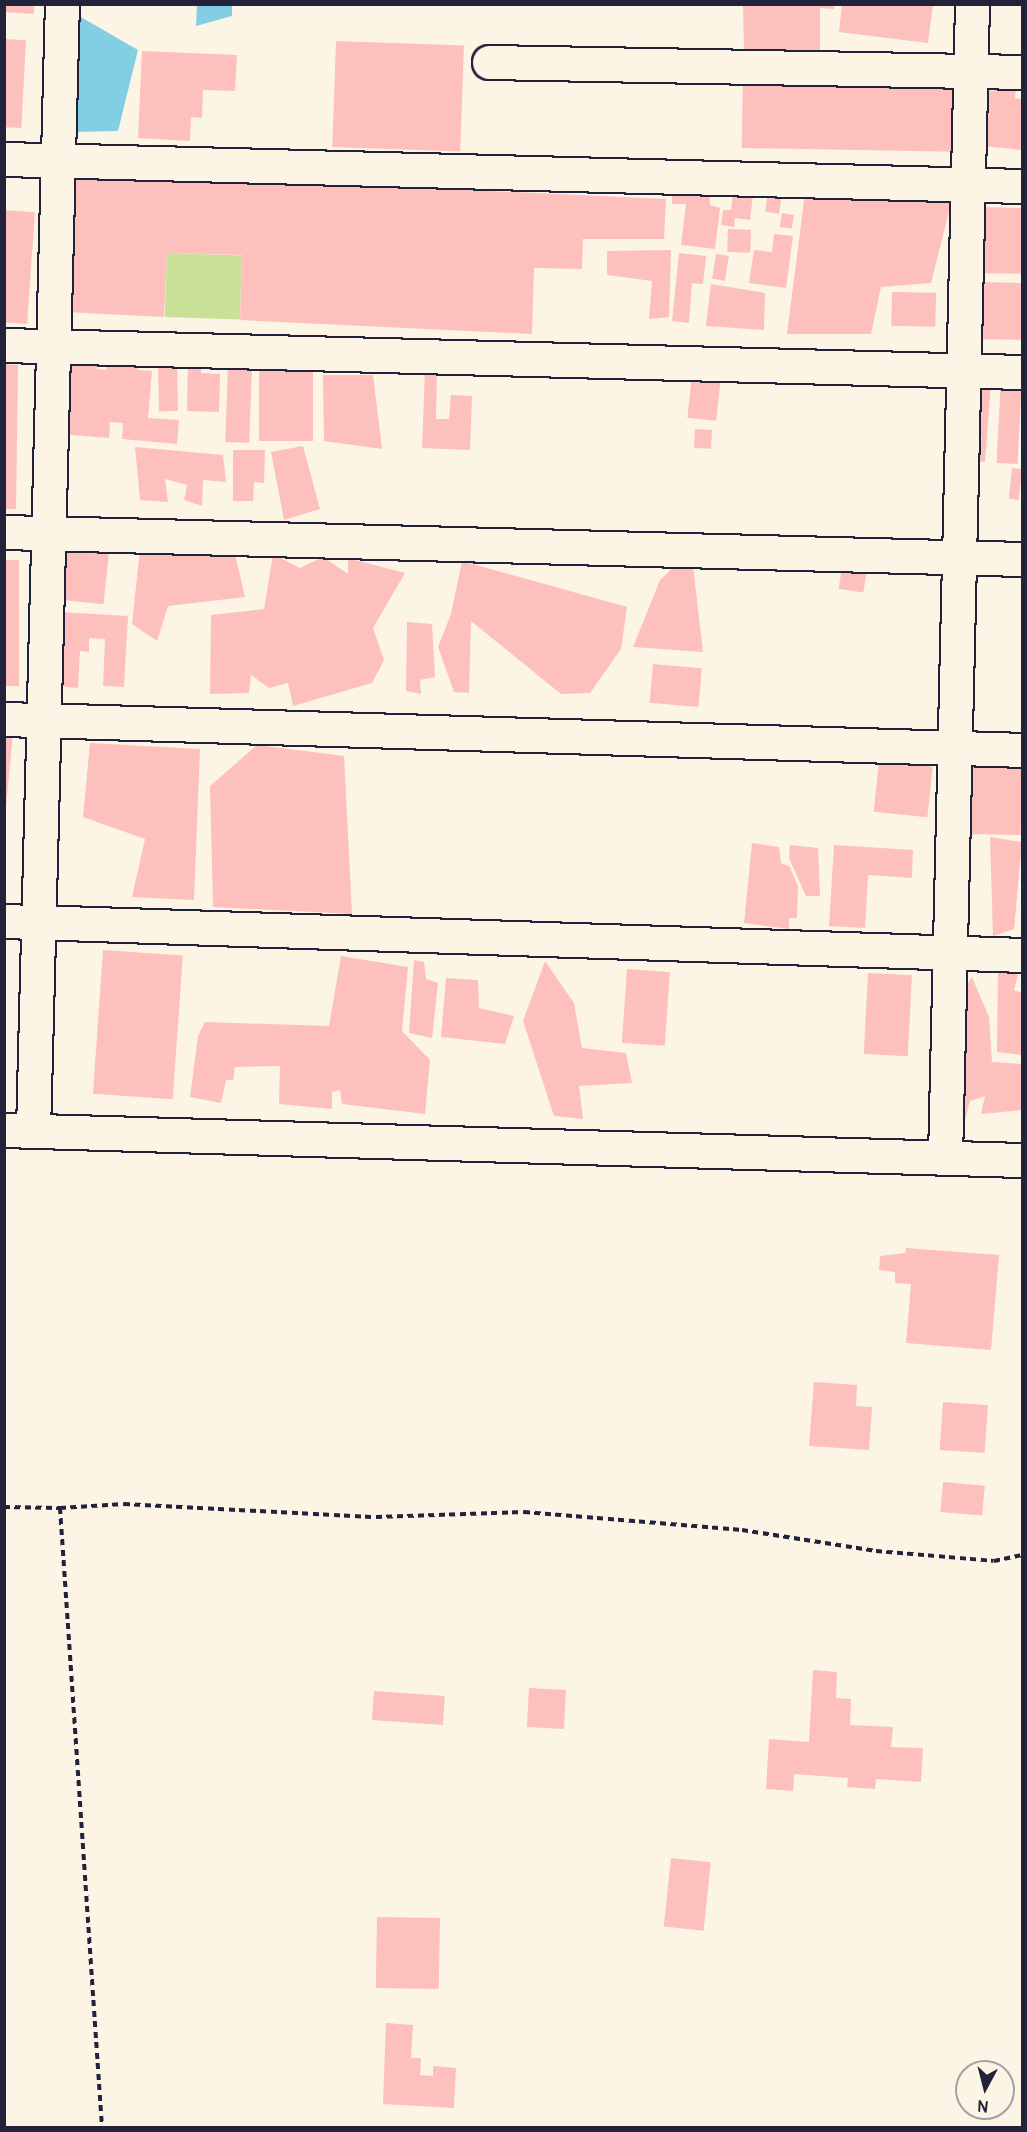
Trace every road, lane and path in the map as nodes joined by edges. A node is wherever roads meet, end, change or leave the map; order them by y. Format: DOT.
graph roads {
  1 [pos="62,4"];
  2 [pos="972,4"];
  3 [pos="489,62"];
  4 [pos="1023,72"];
  5 [pos="970,74"];
  6 [pos="4,159"];
  7 [pos="58,161"];
  8 [pos="1023,186"];
  9 [pos="968,187"];
  10 [pos="4,345"];
  11 [pos="53,347"];
  12 [pos="963,372"];
  13 [pos="1023,372"];
  14 [pos="4,532"];
  15 [pos="49,533"];
  16 [pos="959,558"];
  17 [pos="1023,559"];
  18 [pos="4,719"];
  19 [pos="44,721"];
  20 [pos="955,749"];
  21 [pos="1023,750"];
  22 [pos="4,921"];
  23 [pos="37,922"];
  24 [pos="948,954"];
  25 [pos="1023,955"];
  26 [pos="19,1130"];
  27 [pos="945,1158"];
  28 [pos="1023,1160"];
  29 [pos="4,1507"];
  30 [pos="60,1509"];
  31 [pos="1023,1555"];
  32 [pos="102,2127"];
  1 -- 7 [label="street"];
  2 -- 5 [label="street"];
  3 -- 5 [label="street"];
  4 -- 5 [label="street"];
  5 -- 9 [label="street"];
  6 -- 7 [label="street"];
  7 -- 9 [label="street"];
  7 -- 11 [label="street"];
  8 -- 9 [label="street"];
  9 -- 12 [label="street"];
  10 -- 11 [label="street"];
  11 -- 12 [label="street"];
  11 -- 15 [label="street"];
  12 -- 13 [label="street"];
  12 -- 16 [label="street"];
  14 -- 15 [label="street"];
  15 -- 16 [label="street"];
  15 -- 19 [label="street"];
  16 -- 17 [label="street"];
  16 -- 20 [label="street"];
  18 -- 19 [label="street"];
  19 -- 20 [label="street"];
  19 -- 23 [label="street"];
  20 -- 21 [label="street"];
  20 -- 24 [label="street"];
  22 -- 23 [label="street"];
  23 -- 24 [label="street"];
  23 -- 26 [label="street"];
  24 -- 25 [label="street"];
  24 -- 27 [label="street"];
  26 -- 27 [label="street"];
  27 -- 28 [label="street"];
  29 -- 30 [label="path"];
  30 -- 31 [label="path"];
  30 -- 32 [label="path"];
}
